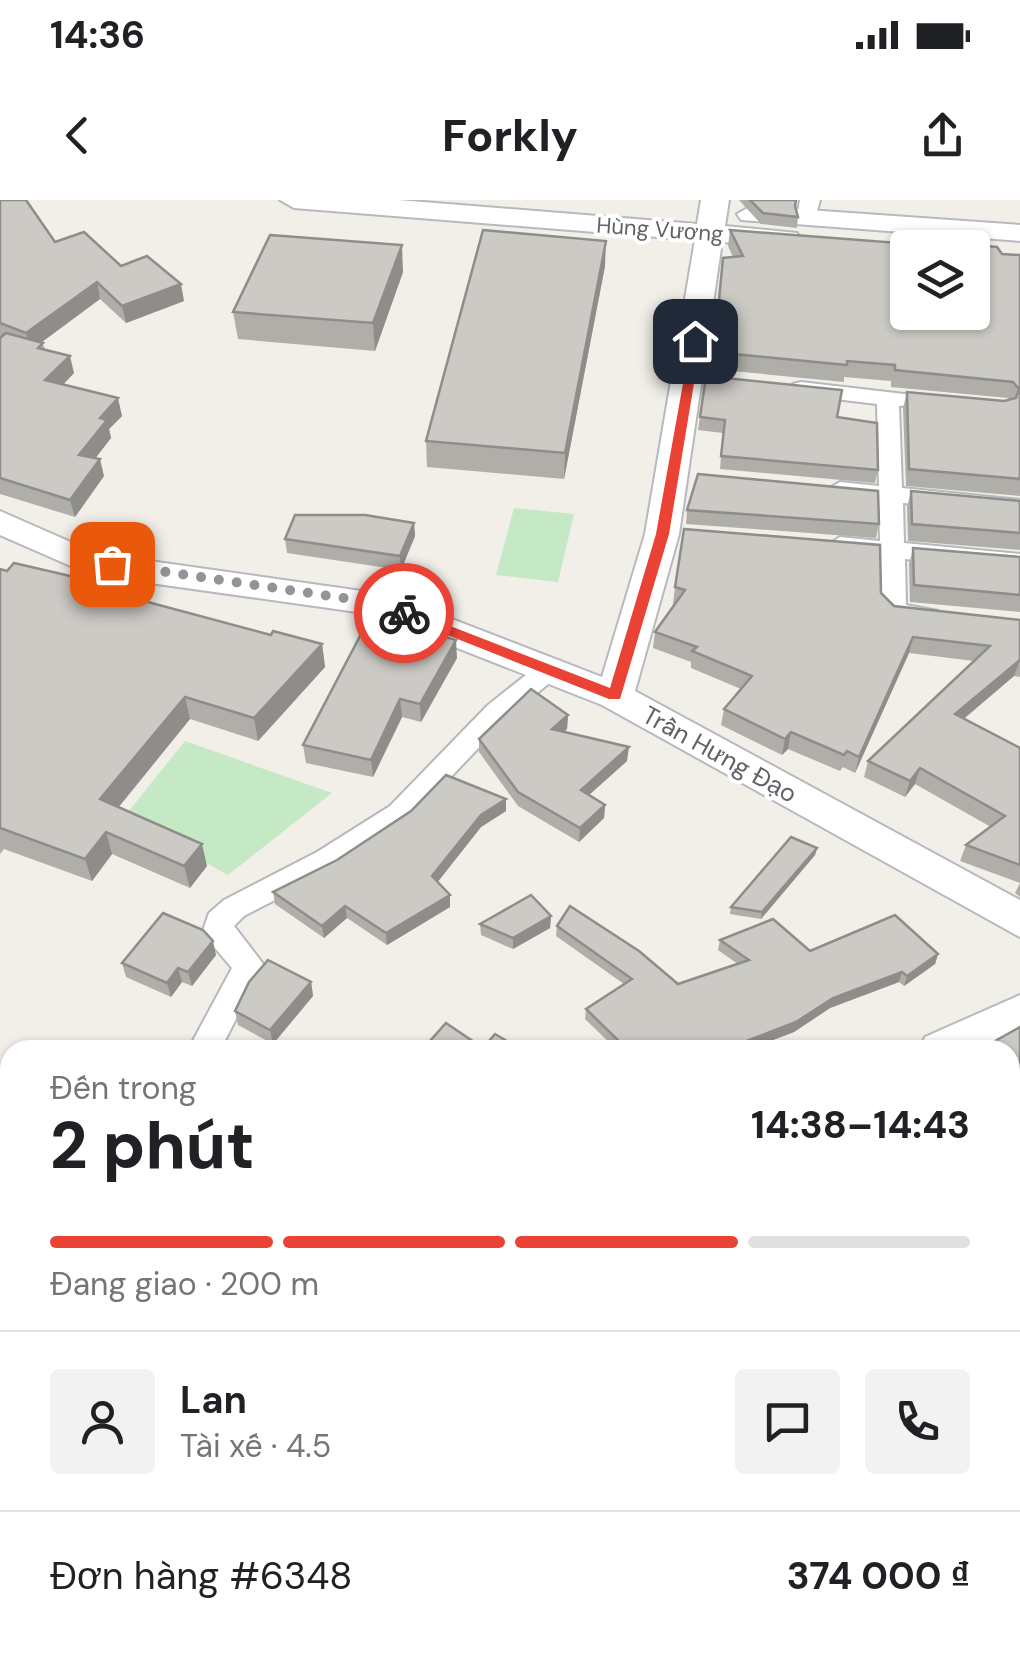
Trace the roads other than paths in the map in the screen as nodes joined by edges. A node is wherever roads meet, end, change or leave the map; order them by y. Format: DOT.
graph roads {
  1 [pos="294,200"];
  2 [pos="570,200"];
  3 [pos="809,209"];
  4 [pos="713,215"];
  5 [pos="1020,234"];
  6 [pos="890,245"];
  7 [pos="990,254"];
  8 [pos="1020,256"];
  9 [pos="779,386"];
  10 [pos="888,399"];
  11 [pos="926,402"];
  12 [pos="818,488"];
  13 [pos="891,494"];
  14 [pos="1020,507"];
  15 [pos="0,522"];
  16 [pos="814,543"];
  17 [pos="892,550"];
  18 [pos="1020,562"];
  19 [pos="961,620"];
  20 [pos="550,669"];
  21 [pos="614,696"];
  22 [pos="1020,920"];
  23 [pos="1020,1012"];
  24 [pos="209,1040"];
  25 [pos="963,1040"];
  1 -- 4 [label="street, Hùng Vương"];
  2 -- 4 [label="street, Hùng Vương"];
  3 -- 4 [label="street, Hùng Vương"];
  3 -- 5 [label="street, Hùng Vương"];
  4 -- 6 [label="street, Hùng Vương"];
  4 -- 21 [label="street"];
  7 -- 8 [label="street"];
  9 -- 10 [label="street"];
  10 -- 11 [label="street"];
  10 -- 13 [label="street"];
  12 -- 13 [label="street"];
  13 -- 14 [label="street"];
  13 -- 17 [label="street"];
  15 -- 20 [label="street, Trần Hưng Đạo"];
  16 -- 17 [label="street"];
  17 -- 18 [label="street"];
  17 -- 19 [label="street"];
  20 -- 21 [label="street, Trần Hưng Đạo"];
  20 -- 24 [label="street"];
  21 -- 22 [label="street, Trần Hưng Đạo"];
  23 -- 25 [label="street"];
}
